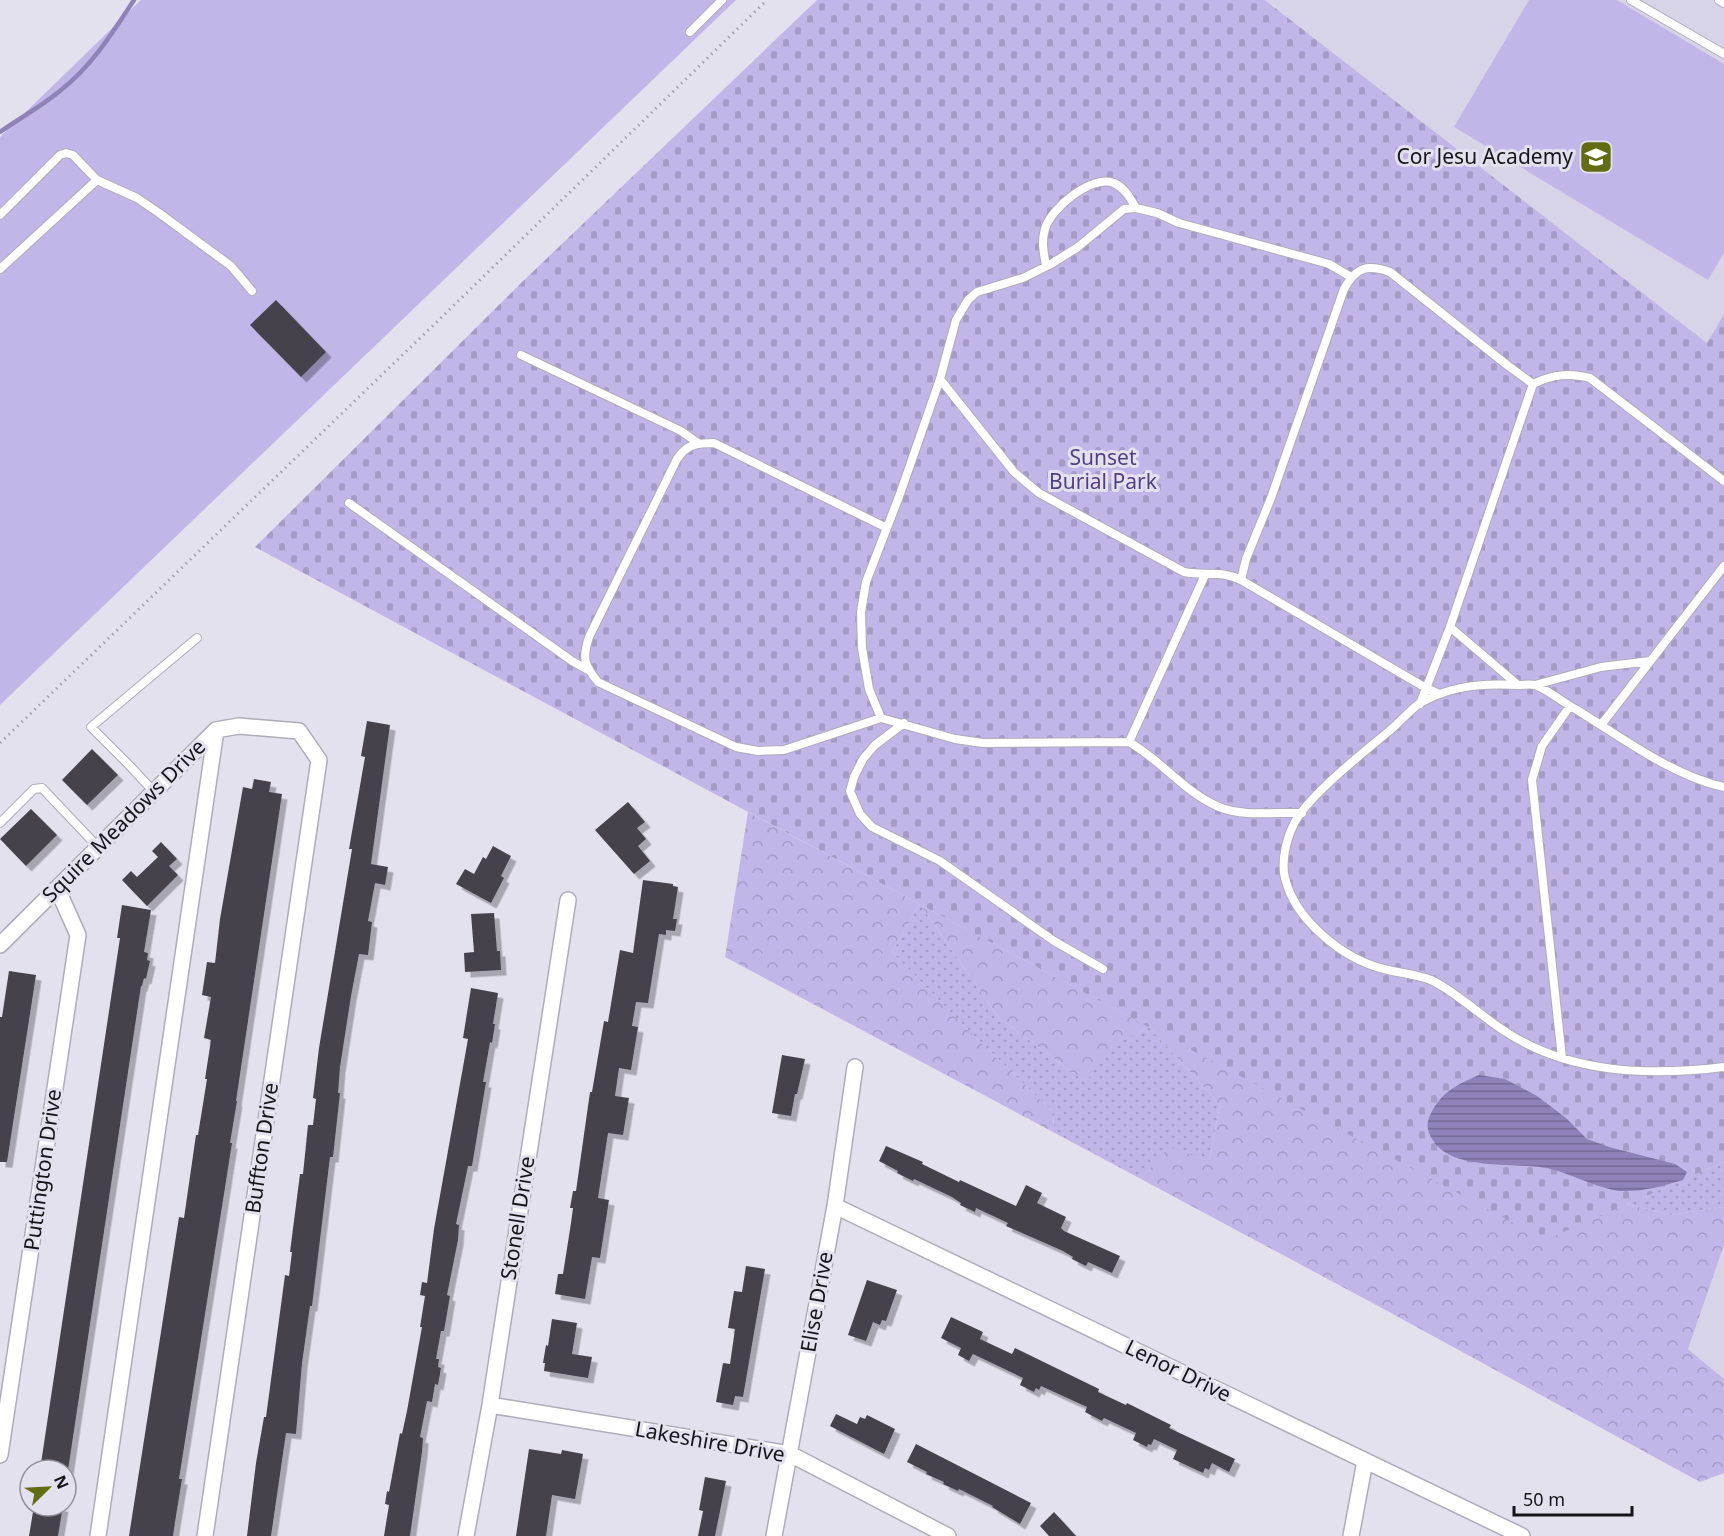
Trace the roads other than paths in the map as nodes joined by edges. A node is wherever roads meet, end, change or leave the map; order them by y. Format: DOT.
graph roads {
  1 [pos="722,0"];
  2 [pos="1631,0"];
  3 [pos="1719,0"];
  4 [pos="1724,3"];
  5 [pos="690,32"];
  6 [pos="1724,54"];
  7 [pos="97,180"];
  8 [pos="1136,208"];
  9 [pos="0,215"];
  10 [pos="1046,266"];
  11 [pos="0,269"];
  12 [pos="1351,277"];
  13 [pos="252,291"];
  14 [pos="521,355"];
  15 [pos="940,380"];
  16 [pos="1533,384"];
  17 [pos="698,442"];
  18 [pos="1724,481"];
  19 [pos="350,503"];
  20 [pos="887,528"];
  21 [pos="1724,566"];
  22 [pos="1204,575"];
  23 [pos="1241,580"];
  24 [pos="1450,627"];
  25 [pos="197,638"];
  26 [pos="1650,661"];
  27 [pos="588,670"];
  28 [pos="1518,685"];
  29 [pos="1535,685"];
  30 [pos="1426,688"];
  31 [pos="1439,694"];
  32 [pos="1420,704"];
  33 [pos="1570,706"];
  34 [pos="880,718"];
  35 [pos="904,723"];
  36 [pos="1600,725"];
  37 [pos="216,730"];
  38 [pos="1129,741"];
  39 [pos="319,760"];
  40 [pos="1724,787"];
  41 [pos="154,792"];
  42 [pos="1302,813"];
  43 [pos="0,823"];
  44 [pos="98,847"];
  45 [pos="57,888"];
  46 [pos="568,900"];
  47 [pos="0,945"];
  48 [pos="1103,969"];
  49 [pos="1562,1058"];
  50 [pos="855,1067"];
  51 [pos="1724,1067"];
  52 [pos="835,1206"];
  53 [pos="490,1405"];
  54 [pos="790,1454"];
  55 [pos="0,1455"];
  56 [pos="1365,1461"];
  57 [pos="98,1536"];
  58 [pos="205,1536"];
  59 [pos="466,1536"];
  60 [pos="774,1536"];
  61 [pos="948,1536"];
  62 [pos="1351,1536"];
  63 [pos="1522,1536"];
  1 -- 5 [label="lane"];
  2 -- 6 [label="lane"];
  3 -- 4 [label="lane"];
  7 -- 9 [label="lane"];
  7 -- 11 [label="lane"];
  7 -- 13 [label="lane"];
  8 -- 10 [label="lane"];
  8 -- 10 [label="lane"];
  8 -- 12 [label="lane"];
  10 -- 15 [label="lane"];
  12 -- 16 [label="lane"];
  12 -- 23 [label="lane"];
  14 -- 17 [label="lane"];
  15 -- 20 [label="lane"];
  15 -- 22 [label="lane"];
  16 -- 18 [label="lane"];
  16 -- 24 [label="lane"];
  17 -- 20 [label="lane"];
  17 -- 27 [label="lane"];
  19 -- 27 [label="lane"];
  20 -- 34 [label="lane"];
  21 -- 26 [label="lane"];
  22 -- 23 [label="lane"];
  22 -- 38 [label="lane"];
  23 -- 30 [label="lane"];
  24 -- 28 [label="lane"];
  24 -- 30 [label="lane"];
  25 -- 41 [label="lane"];
  26 -- 29 [label="lane"];
  26 -- 36 [label="lane"];
  27 -- 34 [label="lane"];
  28 -- 29 [label="lane"];
  28 -- 31 [label="lane"];
  29 -- 33 [label="lane"];
  30 -- 31 [label="lane"];
  30 -- 32 [label="lane"];
  31 -- 32 [label="lane"];
  32 -- 42 [label="lane"];
  33 -- 36 [label="lane"];
  33 -- 49 [label="lane"];
  34 -- 35 [label="lane"];
  35 -- 38 [label="lane"];
  35 -- 48 [label="lane"];
  36 -- 40 [label="lane"];
  37 -- 39 [label="street, Squire Meadows Drive"];
  37 -- 41 [label="street, Squire Meadows Drive"];
  37 -- 57 [label="street"];
  38 -- 42 [label="lane"];
  39 -- 58 [label="street, Buffton Drive"];
  41 -- 44 [label="street, Squire Meadows Drive"];
  42 -- 49 [label="lane"];
  43 -- 44 [label="lane"];
  44 -- 45 [label="street, Squire Meadows Drive"];
  45 -- 47 [label="street, Squire Meadows Drive"];
  45 -- 55 [label="street, Puttington Drive"];
  46 -- 53 [label="street, Stonell Drive"];
  49 -- 51 [label="lane"];
  50 -- 52 [label="street, Elise Drive"];
  52 -- 54 [label="street, Elise Drive"];
  52 -- 56 [label="street, Lenor Drive"];
  53 -- 54 [label="street, Lakeshire Drive"];
  53 -- 59 [label="street, Stonell Drive"];
  54 -- 60 [label="street, Elise Drive"];
  54 -- 61 [label="street, Lakeshire Drive"];
  56 -- 62 [label="street"];
  56 -- 63 [label="street, Lenor Drive"];
}
